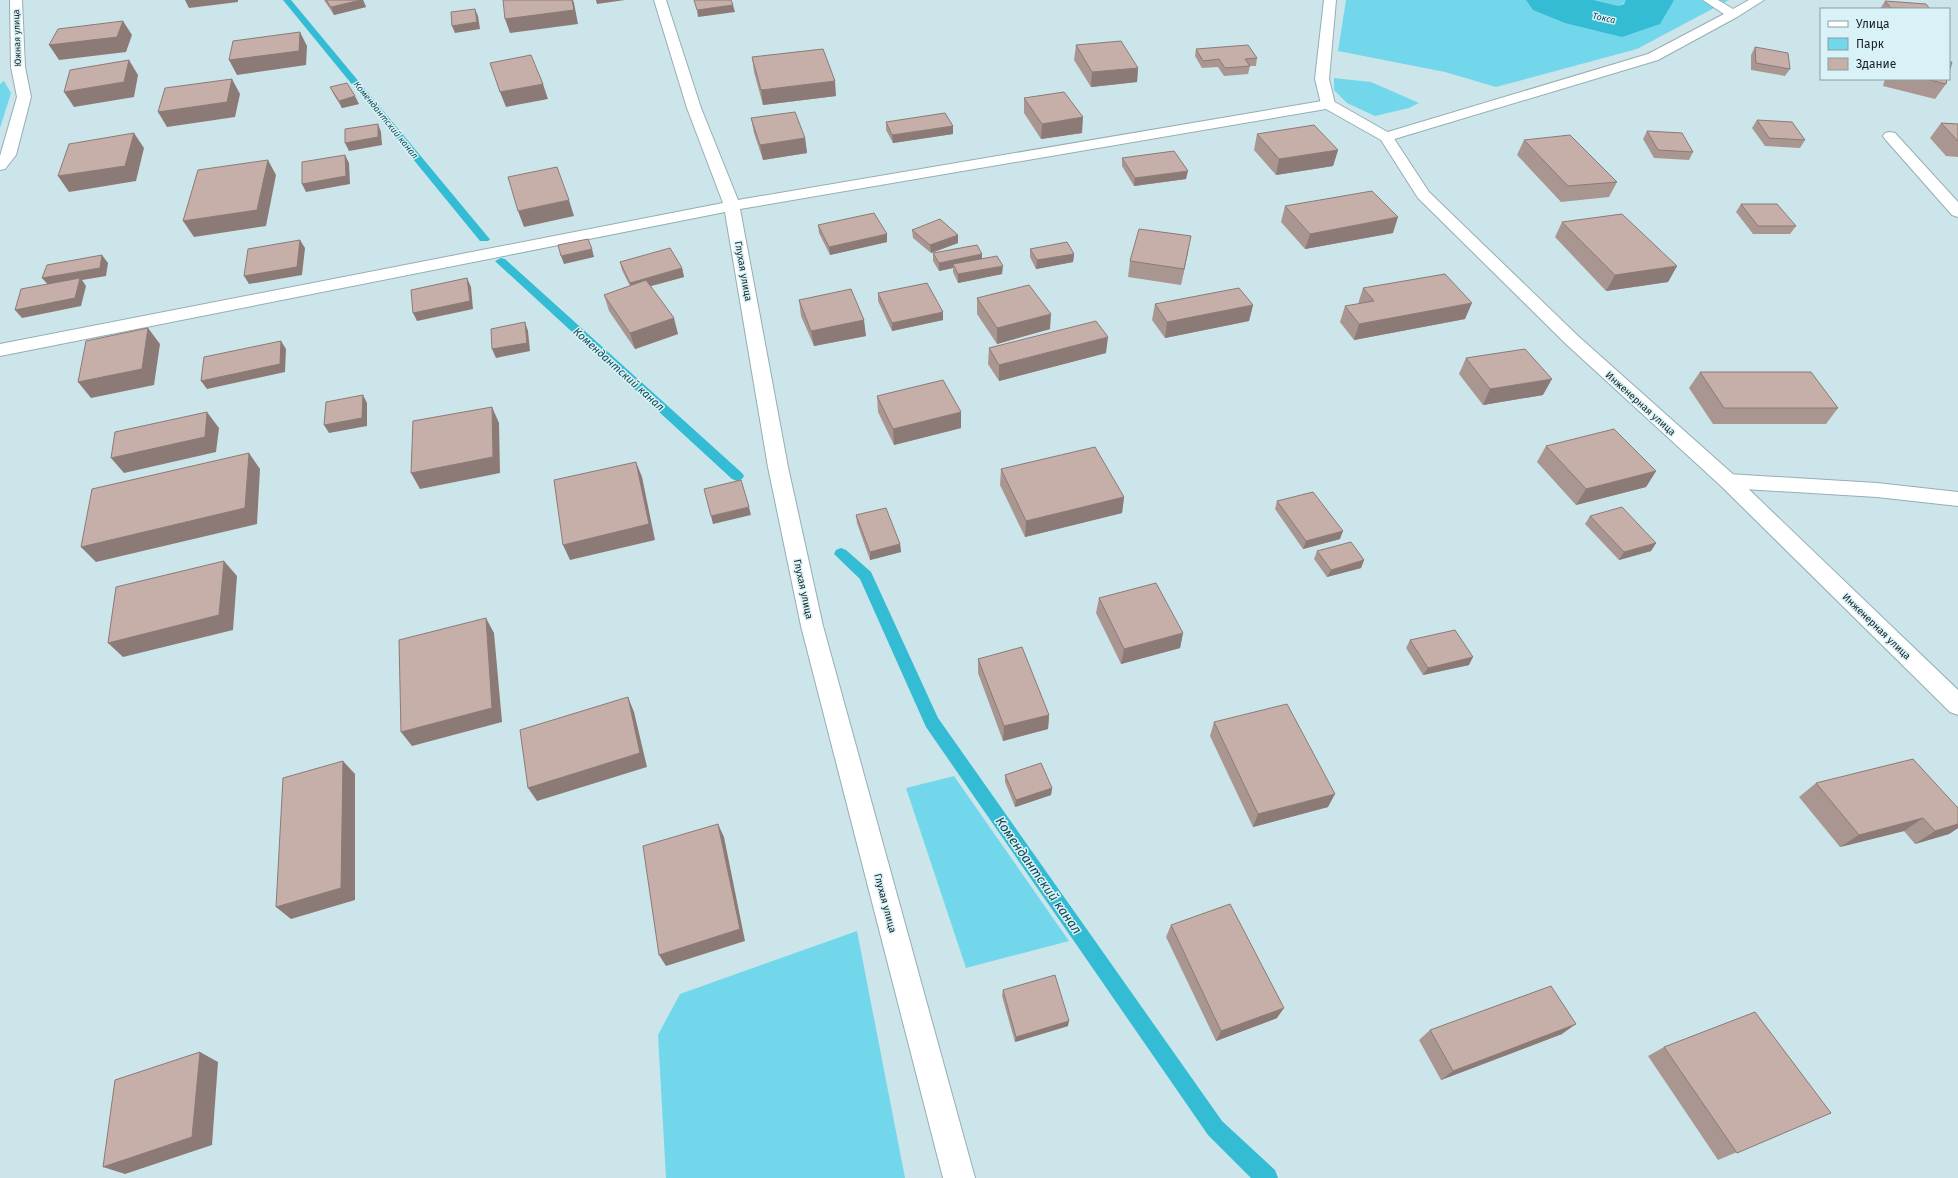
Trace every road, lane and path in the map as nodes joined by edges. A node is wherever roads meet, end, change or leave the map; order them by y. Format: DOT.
graph roads {
  1 [pos="16,0"];
  2 [pos="660,0"];
  3 [pos="1330,0"];
  4 [pos="1709,0"];
  5 [pos="1758,0"];
  6 [pos="1733,14"];
  7 [pos="1328,104"];
  8 [pos="1890,136"];
  9 [pos="1386,137"];
  10 [pos="0,166"];
  11 [pos="732,206"];
  12 [pos="1958,212"];
  13 [pos="0,350"];
  14 [pos="1728,481"];
  15 [pos="1958,499"];
  16 [pos="1958,705"];
  17 [pos="959,1178"];
  1 -- 10 [label="street, Южная улица"];
  2 -- 11 [label="street, Глухая улица"];
  3 -- 7 [label="street"];
  4 -- 6 [label="street"];
  5 -- 6 [label="street"];
  6 -- 9 [label="street"];
  7 -- 9 [label="street, Инженерная улица"];
  7 -- 11 [label="street"];
  8 -- 12 [label="street"];
  9 -- 14 [label="street, Инженерная улица"];
  11 -- 13 [label="street"];
  11 -- 17 [label="street, Глухая улица"];
  14 -- 15 [label="street"];
  14 -- 16 [label="street, Инженерная улица"];
}
